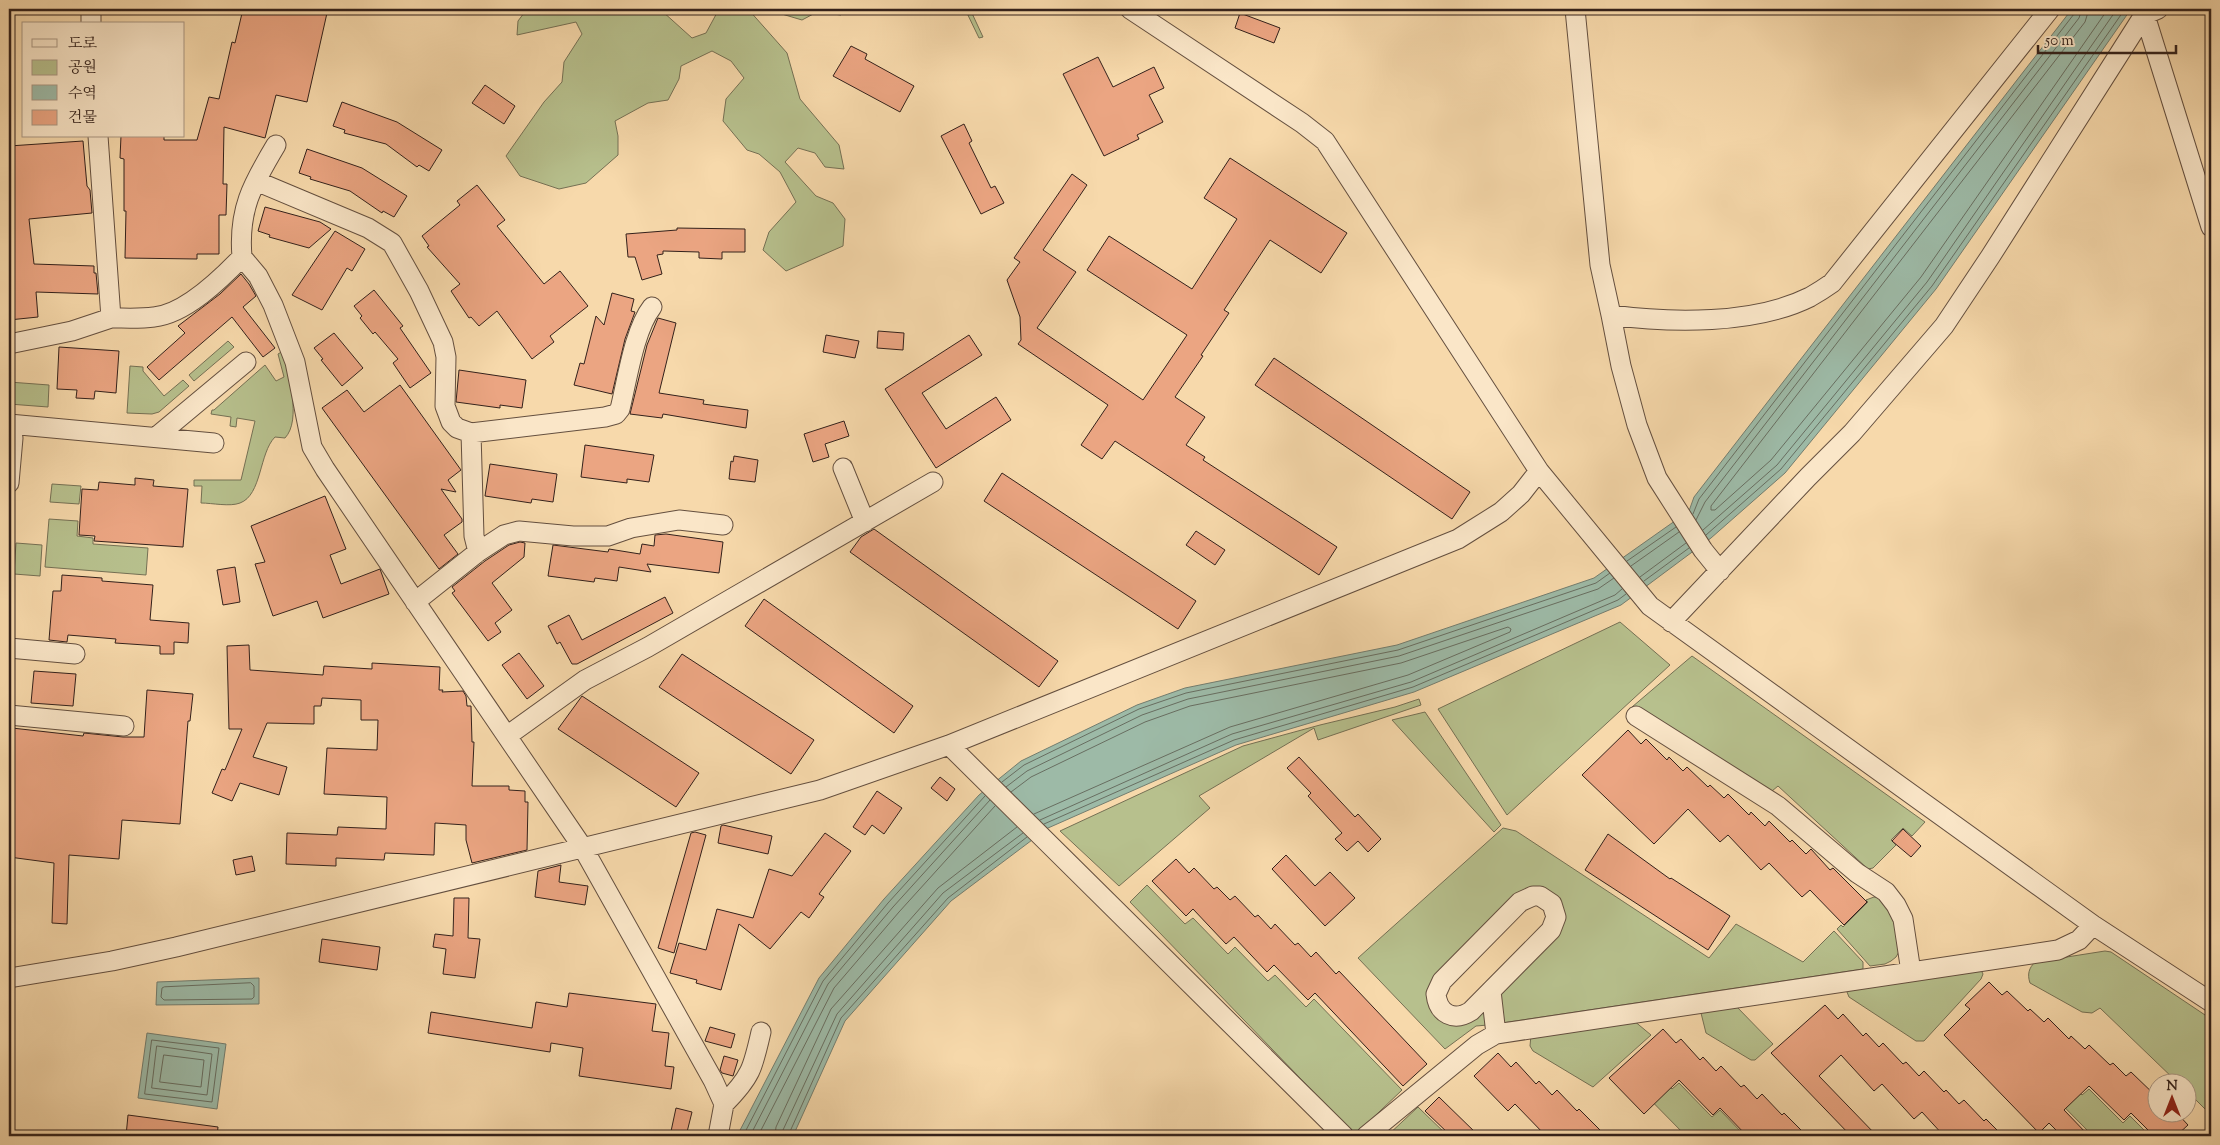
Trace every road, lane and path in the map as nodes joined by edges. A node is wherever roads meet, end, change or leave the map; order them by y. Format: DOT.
graph roads {
  1 [pos="91,9"];
  2 [pos="1130,9"];
  3 [pos="1575,9"];
  4 [pos="2050,9"];
  5 [pos="2148,11"];
  6 [pos="91,22"];
  7 [pos="98,138"];
  8 [pos="276,145"];
  9 [pos="256,181"];
  10 [pos="2211,227"];
  11 [pos="242,258"];
  12 [pos="652,307"];
  13 [pos="1611,315"];
  14 [pos="111,318"];
  15 [pos="9,344"];
  16 [pos="246,362"];
  17 [pos="9,424"];
  18 [pos="9,428"];
  19 [pos="471,433"];
  20 [pos="156,437"];
  21 [pos="214,444"];
  22 [pos="843,468"];
  23 [pos="1539,471"];
  24 [pos="932,482"];
  25 [pos="9,483"];
  26 [pos="865,522"];
  27 [pos="723,525"];
  28 [pos="478,552"];
  29 [pos="1720,571"];
  30 [pos="415,602"];
  31 [pos="1671,622"];
  32 [pos="9,648"];
  33 [pos="75,654"];
  34 [pos="9,715"];
  35 [pos="1636,716"];
  36 [pos="124,726"];
  37 [pos="507,736"];
  38 [pos="949,745"];
  39 [pos="583,848"];
  40 [pos="2093,925"];
  41 [pos="1911,972"];
  42 [pos="9,978"];
  43 [pos="1491,991"];
  44 [pos="2211,1002"];
  45 [pos="761,1032"];
  46 [pos="1496,1034"];
  47 [pos="724,1104"];
  48 [pos="718,1136"];
  49 [pos="1344,1136"];
  50 [pos="1366,1136"];
  1 -- 6 [label="street"];
  2 -- 23 [label="street"];
  3 -- 13 [label="street"];
  4 -- 13 [label="street"];
  5 -- 10 [label="street"];
  5 -- 29 [label="street"];
  7 -- 14 [label="street"];
  8 -- 9 [label="street"];
  9 -- 11 [label="street"];
  9 -- 19 [label="street"];
  11 -- 14 [label="street"];
  11 -- 30 [label="street"];
  12 -- 19 [label="street"];
  13 -- 29 [label="street"];
  14 -- 15 [label="street"];
  16 -- 20 [label="street"];
  17 -- 20 [label="street"];
  18 -- 25 [label="street"];
  19 -- 28 [label="street"];
  20 -- 21 [label="street"];
  22 -- 26 [label="street"];
  23 -- 31 [label="street"];
  23 -- 38 [label="street"];
  24 -- 26 [label="street"];
  26 -- 37 [label="street"];
  27 -- 28 [label="street"];
  28 -- 30 [label="street"];
  29 -- 31 [label="street"];
  30 -- 37 [label="street"];
  31 -- 40 [label="street"];
  32 -- 33 [label="street"];
  34 -- 36 [label="street"];
  35 -- 41 [label="street"];
  37 -- 39 [label="street"];
  38 -- 39 [label="street"];
  38 -- 49 [label="street"];
  39 -- 42 [label="street"];
  39 -- 47 [label="street"];
  40 -- 41 [label="street"];
  40 -- 44 [label="street"];
  41 -- 46 [label="street"];
  43 -- 43 [label="street"];
  43 -- 46 [label="street"];
  45 -- 47 [label="street"];
  46 -- 50 [label="street"];
  47 -- 48 [label="street"];
}
